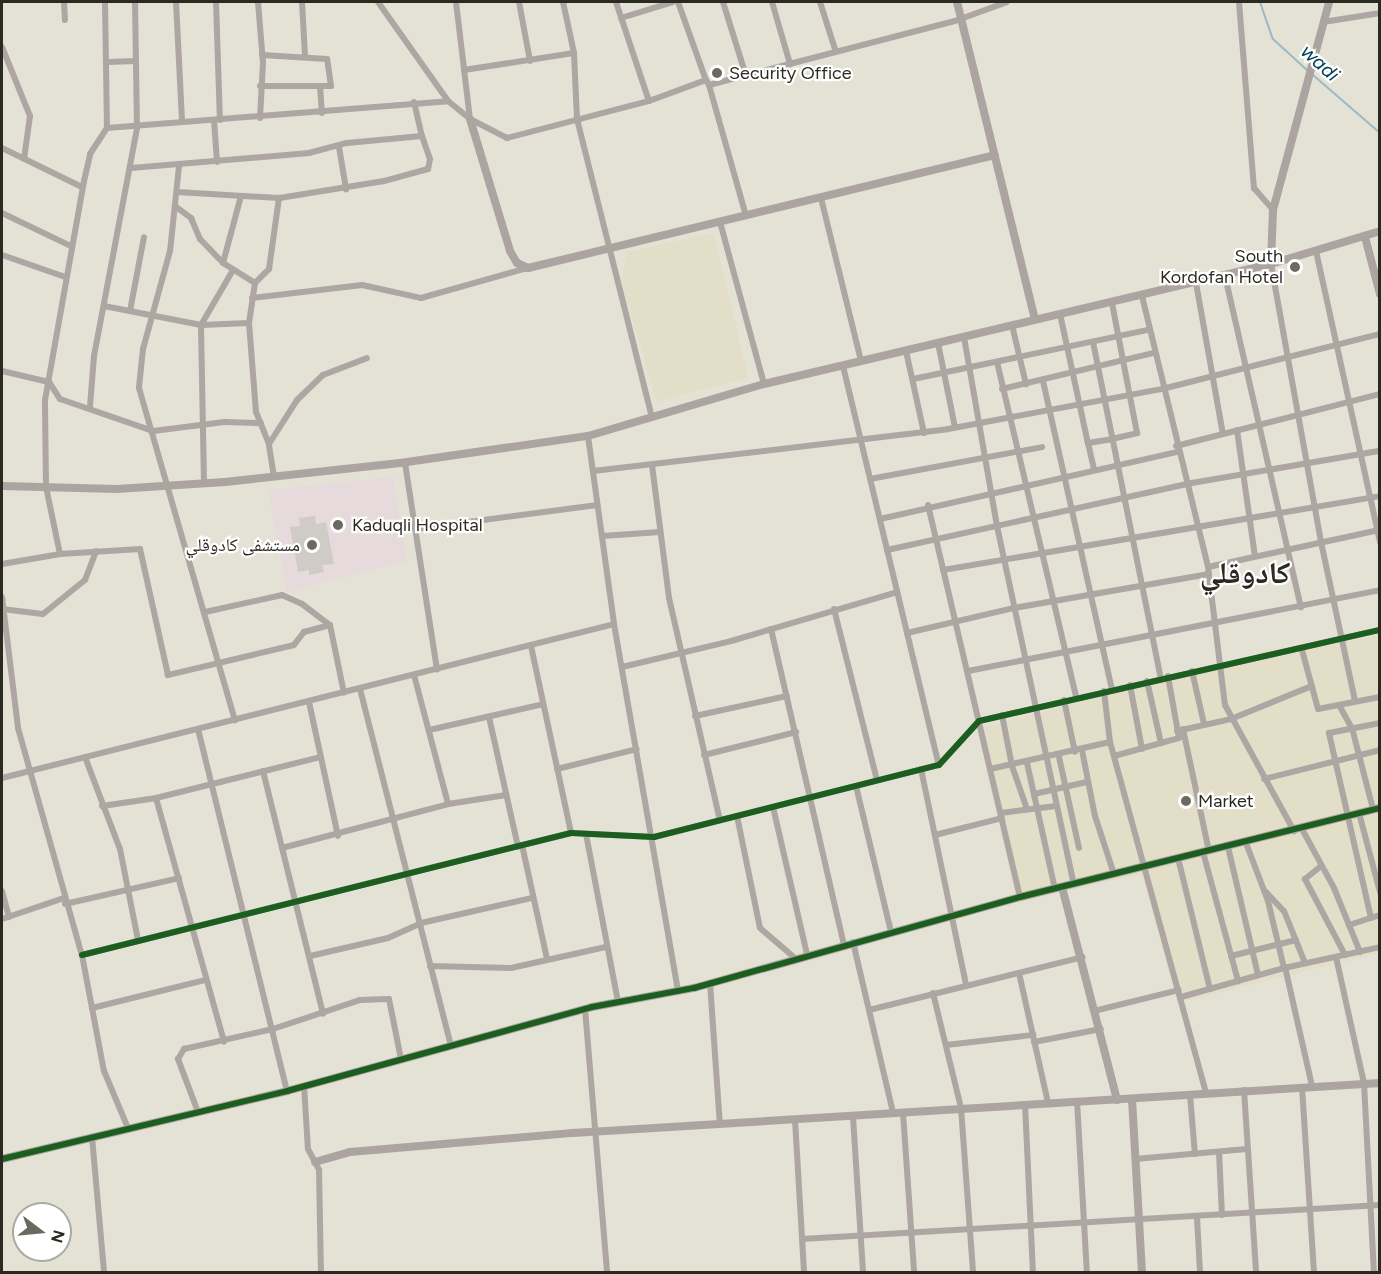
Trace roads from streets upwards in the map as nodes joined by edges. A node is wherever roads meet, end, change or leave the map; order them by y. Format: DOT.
graph roads {
  1 [pos="64,2"];
  2 [pos="105,2"];
  3 [pos="135,2"];
  4 [pos="177,2"];
  5 [pos="216,2"];
  6 [pos="258,2"];
  7 [pos="302,2"];
  8 [pos="378,2"];
  9 [pos="456,2"];
  10 [pos="519,2"];
  11 [pos="562,2"];
  12 [pos="616,2"];
  13 [pos="673,2"];
  14 [pos="678,2"];
  15 [pos="723,2"];
  16 [pos="772,2"];
  17 [pos="820,2"];
  18 [pos="957,2"];
  19 [pos="1007,2"];
  20 [pos="1239,2"];
  21 [pos="1329,2"];
  22 [pos="1380,13"];
  23 [pos="961,16"];
  24 [pos="621,18"];
  25 [pos="65,20"];
  26 [pos="1322,22"];
  27 [pos="2,47"];
  28 [pos="836,52"];
  29 [pos="574,53"];
  30 [pos="262,55"];
  31 [pos="305,55"];
  32 [pos="136,61"];
  33 [pos="530,61"];
  34 [pos="108,62"];
  35 [pos="790,64"];
  36 [pos="464,70"];
  37 [pos="746,76"];
  38 [pos="708,83"];
  39 [pos="260,86"];
  40 [pos="320,87"];
  41 [pos="448,100"];
  42 [pos="649,101"];
  43 [pos="414,102"];
  44 [pos="322,113"];
  45 [pos="260,118"];
  46 [pos="470,119"];
  47 [pos="578,119"];
  48 [pos="217,120"];
  49 [pos="138,122"];
  50 [pos="182,122"];
  51 [pos="107,128"];
  52 [pos="422,135"];
  53 [pos="339,147"];
  54 [pos="2,148"];
  55 [pos="994,155"];
  56 [pos="24,159"];
  57 [pos="218,162"];
  58 [pos="179,166"];
  59 [pos="131,168"];
  60 [pos="82,187"];
  61 [pos="346,189"];
  62 [pos="177,192"];
  63 [pos="241,196"];
  64 [pos="279,198"];
  65 [pos="821,198"];
  66 [pos="176,207"];
  67 [pos="1273,210"];
  68 [pos="2,213"];
  69 [pos="746,216"];
  70 [pos="720,222"];
  71 [pos="1380,231"];
  72 [pos="144,237"];
  73 [pos="1365,237"];
  74 [pos="71,246"];
  75 [pos="608,250"];
  76 [pos="1316,251"];
  77 [pos="2,255"];
  78 [pos="223,264"];
  79 [pos="1271,264"];
  80 [pos="528,268"];
  81 [pos="233,270"];
  82 [pos="1225,276"];
  83 [pos="65,277"];
  84 [pos="255,283"];
  85 [pos="1196,283"];
  86 [pos="1380,294"];
  87 [pos="1143,296"];
  88 [pos="252,298"];
  89 [pos="1112,303"];
  90 [pos="104,306"];
  91 [pos="130,311"];
  92 [pos="1060,314"];
  93 [pos="155,317"];
  94 [pos="1035,319"];
  95 [pos="249,323"];
  96 [pos="201,325"];
  97 [pos="1012,325"];
  98 [pos="1148,330"];
  99 [pos="1380,334"];
  100 [pos="963,337"];
  101 [pos="1119,337"];
  102 [pos="1094,342"];
  103 [pos="938,343"];
  104 [pos="1339,345"];
  105 [pos="1067,347"];
  106 [pos="906,351"];
  107 [pos="1153,353"];
  108 [pos="1020,357"];
  109 [pos="367,358"];
  110 [pos="1289,359"];
  111 [pos="1125,361"];
  112 [pos="861,362"];
  113 [pos="997,362"];
  114 [pos="843,366"];
  115 [pos="969,368"];
  116 [pos="1097,369"];
  117 [pos="1247,369"];
  118 [pos="2,370"];
  119 [pos="943,374"];
  120 [pos="1072,375"];
  121 [pos="1213,376"];
  122 [pos="913,379"];
  123 [pos="1043,381"];
  124 [pos="49,382"];
  125 [pos="764,384"];
  126 [pos="1026,384"];
  127 [pos="1002,389"];
  128 [pos="1162,389"];
  129 [pos="1132,394"];
  130 [pos="1380,394"];
  131 [pos="1103,400"];
  132 [pos="1351,402"];
  133 [pos="1081,404"];
  134 [pos="90,406"];
  135 [pos="1049,410"];
  136 [pos="1298,414"];
  137 [pos="1009,417"];
  138 [pos="652,418"];
  139 [pos="261,423"];
  140 [pos="981,423"];
  141 [pos="204,424"];
  142 [pos="1260,424"];
  143 [pos="955,428"];
  144 [pos="1237,430"];
  145 [pos="153,431"];
  146 [pos="924,433"];
  147 [pos="1223,434"];
  148 [pos="588,436"];
  149 [pos="1112,439"];
  150 [pos="862,442"];
  151 [pos="1088,443"];
  152 [pos="269,444"];
  153 [pos="1042,447"];
  154 [pos="1177,449"];
  155 [pos="1380,451"];
  156 [pos="1018,452"];
  157 [pos="1362,455"];
  158 [pos="985,457"];
  159 [pos="405,463"];
  160 [pos="652,465"];
  161 [pos="1117,465"];
  162 [pos="1307,465"];
  163 [pos="1094,470"];
  164 [pos="1272,470"];
  165 [pos="593,471"];
  166 [pos="1244,474"];
  167 [pos="1065,476"];
  168 [pos="274,477"];
  169 [pos="870,479"];
  170 [pos="204,483"];
  171 [pos="1027,484"];
  172 [pos="1186,484"];
  173 [pos="2,486"];
  174 [pos="171,486"];
  175 [pos="46,487"];
  176 [pos="992,492"];
  177 [pos="1380,496"];
  178 [pos="1124,497"];
  179 [pos="1370,498"];
  180 [pos="597,505"];
  181 [pos="928,505"];
  182 [pos="1314,507"];
  183 [pos="1071,509"];
  184 [pos="1280,513"];
  185 [pos="1034,517"];
  186 [pos="1250,518"];
  187 [pos="880,519"];
  188 [pos="997,526"];
  189 [pos="1197,527"];
  190 [pos="415,529"];
  191 [pos="1378,530"];
  192 [pos="660,532"];
  193 [pos="602,536"];
  194 [pos="1133,538"];
  195 [pos="936,539"];
  196 [pos="1321,542"];
  197 [pos="1380,543"];
  198 [pos="1080,547"];
  199 [pos="1288,549"];
  200 [pos="887,550"];
  201 [pos="96,551"];
  202 [pos="1042,552"];
  203 [pos="60,554"];
  204 [pos="1004,556"];
  205 [pos="1255,556"];
  206 [pos="2,564"];
  207 [pos="943,570"];
  208 [pos="1208,570"];
  209 [pos="1142,584"];
  210 [pos="1380,590"];
  211 [pos="897,592"];
  212 [pos="1091,595"];
  213 [pos="2,597"];
  214 [pos="1333,600"];
  215 [pos="1054,601"];
  216 [pos="1301,607"];
  217 [pos="1014,608"];
  218 [pos="2,609"];
  219 [pos="834,609"];
  220 [pos="205,612"];
  221 [pos="955,620"];
  222 [pos="1216,621"];
  223 [pos="614,624"];
  224 [pos="330,625"];
  225 [pos="771,629"];
  226 [pos="1380,630"];
  227 [pos="1152,632"];
  228 [pos="907,633"];
  229 [pos="1341,640"];
  230 [pos="1102,645"];
  231 [pos="531,646"];
  232 [pos="1065,650"];
  233 [pos="1302,650"];
  234 [pos="681,653"];
  235 [pos="1024,658"];
  236 [pos="220,663"];
  237 [pos="1220,664"];
  238 [pos="622,667"];
  239 [pos="437,670"];
  240 [pos="1192,671"];
  241 [pos="968,672"];
  242 [pos="414,675"];
  243 [pos="1165,677"];
  244 [pos="1147,681"];
  245 [pos="1130,685"];
  246 [pos="1312,686"];
  247 [pos="360,689"];
  248 [pos="1112,689"];
  249 [pos="1104,691"];
  250 [pos="344,693"];
  251 [pos="787,696"];
  252 [pos="1077,697"];
  253 [pos="1380,697"];
  254 [pos="1064,700"];
  255 [pos="1355,701"];
  256 [pos="309,702"];
  257 [pos="543,704"];
  258 [pos="1339,705"];
  259 [pos="1035,707"];
  260 [pos="1002,715"];
  261 [pos="694,716"];
  262 [pos="489,717"];
  263 [pos="1231,719"];
  264 [pos="235,720"];
  265 [pos="979,721"];
  266 [pos="1380,723"];
  267 [pos="1203,724"];
  268 [pos="1352,728"];
  269 [pos="198,729"];
  270 [pos="429,730"];
  271 [pos="1180,730"];
  272 [pos="796,732"];
  273 [pos="1110,742"];
  274 [pos="1161,743"];
  275 [pos="1142,748"];
  276 [pos="637,749"];
  277 [pos="1380,750"];
  278 [pos="1078,751"];
  279 [pos="704,755"];
  280 [pos="1360,755"];
  281 [pos="1114,756"];
  282 [pos="85,757"];
  283 [pos="321,757"];
  284 [pos="1059,757"];
  285 [pos="1045,760"];
  286 [pos="1333,762"];
  287 [pos="1027,763"];
  288 [pos="939,765"];
  289 [pos="1012,766"];
  290 [pos="557,769"];
  291 [pos="921,769"];
  292 [pos="990,769"];
  293 [pos="31,771"];
  294 [pos="263,771"];
  295 [pos="2,778"];
  296 [pos="1264,779"];
  297 [pos="877,780"];
  298 [pos="1087,782"];
  299 [pos="211,783"];
  300 [pos="856,786"];
  301 [pos="1066,788"];
  302 [pos="1052,791"];
  303 [pos="1034,794"];
  304 [pos="506,795"];
  305 [pos="811,797"];
  306 [pos="156,798"];
  307 [pos="448,804"];
  308 [pos="102,806"];
  309 [pos="1056,806"];
  310 [pos="773,807"];
  311 [pos="1376,808"];
  312 [pos="1027,809"];
  313 [pos="1037,809"];
  314 [pos="1359,813"];
  315 [pos="737,816"];
  316 [pos="1001,816"];
  317 [pos="1347,816"];
  318 [pos="396,818"];
  319 [pos="720,820"];
  320 [pos="1298,830"];
  321 [pos="571,833"];
  322 [pos="586,834"];
  323 [pos="935,835"];
  324 [pos="338,836"];
  325 [pos="654,837"];
  326 [pos="1246,843"];
  327 [pos="520,846"];
  328 [pos="1228,847"];
  329 [pos="282,848"];
  330 [pos="1079,848"];
  331 [pos="1206,852"];
  332 [pos="1178,858"];
  333 [pos="1146,865"];
  334 [pos="1322,866"];
  335 [pos="1114,873"];
  336 [pos="410,874"];
  337 [pos="179,878"];
  338 [pos="1074,884"];
  339 [pos="129,888"];
  340 [pos="1059,888"];
  341 [pos="1264,889"];
  342 [pos="2,891"];
  343 [pos="1380,892"];
  344 [pos="1020,897"];
  345 [pos="532,898"];
  346 [pos="65,901"];
  347 [pos="294,902"];
  348 [pos="244,915"];
  349 [pos="1380,915"];
  350 [pos="952,916"];
  351 [pos="5,918"];
  352 [pos="1371,918"];
  353 [pos="421,923"];
  354 [pos="1349,925"];
  355 [pos="191,928"];
  356 [pos="891,932"];
  357 [pos="138,940"];
  358 [pos="1296,940"];
  359 [pos="849,943"];
  360 [pos="1278,944"];
  361 [pos="606,946"];
  362 [pos="1380,947"];
  363 [pos="1252,950"];
  364 [pos="1360,952"];
  365 [pos="807,954"];
  366 [pos="82,955"];
  367 [pos="1346,955"];
  368 [pos="310,956"];
  369 [pos="1231,956"];
  370 [pos="1083,957"];
  371 [pos="1336,957"];
  372 [pos="795,958"];
  373 [pos="547,959"];
  374 [pos="1305,963"];
  375 [pos="430,966"];
  376 [pos="1284,968"];
  377 [pos="1019,973"];
  378 [pos="1258,975"];
  379 [pos="205,980"];
  380 [pos="1238,981"];
  381 [pos="710,983"];
  382 [pos="966,984"];
  383 [pos="1210,989"];
  384 [pos="678,990"];
  385 [pos="1179,990"];
  386 [pos="933,993"];
  387 [pos="1181,997"];
  388 [pos="618,1001"];
  389 [pos="92,1008"];
  390 [pos="585,1009"];
  391 [pos="869,1010"];
  392 [pos="1098,1010"];
  393 [pos="323,1014"];
  394 [pos="273,1029"];
  395 [pos="1102,1029"];
  396 [pos="1033,1038"];
  397 [pos="224,1042"];
  398 [pos="946,1045"];
  399 [pos="451,1046"];
  400 [pos="401,1059"];
  401 [pos="1364,1083"];
  402 [pos="1380,1083"];
  403 [pos="304,1086"];
  404 [pos="1312,1086"];
  405 [pos="1302,1087"];
  406 [pos="1244,1090"];
  407 [pos="287,1091"];
  408 [pos="1206,1094"];
  409 [pos="1190,1095"];
  410 [pos="1132,1099"];
  411 [pos="1117,1100"];
  412 [pos="1077,1101"];
  413 [pos="1048,1103"];
  414 [pos="1025,1104"];
  415 [pos="961,1108"];
  416 [pos="198,1112"];
  417 [pos="898,1113"];
  418 [pos="853,1117"];
  419 [pos="795,1120"];
  420 [pos="720,1125"];
  421 [pos="128,1128"];
  422 [pos="595,1132"];
  423 [pos="92,1137"];
  424 [pos="1247,1149"];
  425 [pos="1219,1152"];
  426 [pos="1195,1154"];
  427 [pos="2,1159"];
  428 [pos="1135,1159"];
  429 [pos="315,1162"];
  430 [pos="1380,1205"];
  431 [pos="1369,1206"];
  432 [pos="1311,1209"];
  433 [pos="1251,1213"];
  434 [pos="1222,1215"];
  435 [pos="1197,1217"];
  436 [pos="1139,1221"];
  437 [pos="1084,1224"];
  438 [pos="1030,1225"];
  439 [pos="969,1228"];
  440 [pos="911,1233"];
  441 [pos="860,1235"];
  442 [pos="802,1239"];
  443 [pos="104,1272"];
  444 [pos="321,1272"];
  445 [pos="607,1272"];
  446 [pos="804,1272"];
  447 [pos="863,1272"];
  448 [pos="914,1272"];
  449 [pos="973,1272"];
  450 [pos="1033,1272"];
  451 [pos="1087,1272"];
  452 [pos="1142,1272"];
  453 [pos="1200,1272"];
  454 [pos="1256,1272"];
  455 [pos="1314,1272"];
  456 [pos="1374,1272"];
  1 -- 25 [label="street"];
  2 -- 34 [label="street"];
  3 -- 32 [label="street"];
  4 -- 50 [label="street"];
  5 -- 48 [label="street"];
  6 -- 30 [label="street"];
  7 -- 31 [label="street"];
  8 -- 41 [label="street"];
  9 -- 36 [label="street"];
  10 -- 33 [label="street"];
  11 -- 29 [label="street"];
  12 -- 24 [label="street"];
  13 -- 24 [label="street"];
  14 -- 38 [label="street"];
  15 -- 37 [label="street"];
  16 -- 35 [label="street"];
  17 -- 28 [label="street"];
  18 -- 23 [label="street"];
  19 -- 23 [label="street"];
  20 -- 67 [label="street"];
  21 -- 26 [label="street"];
  22 -- 26 [label="street"];
  23 -- 28 [label="street"];
  23 -- 55 [label="street"];
  24 -- 42 [label="street"];
  26 -- 67 [label="street"];
  27 -- 56 [label="street"];
  28 -- 35 [label="street"];
  29 -- 33 [label="street"];
  29 -- 47 [label="street"];
  30 -- 31 [label="street"];
  30 -- 39 [label="street"];
  31 -- 40 [label="street"];
  32 -- 34 [label="street"];
  32 -- 49 [label="street"];
  33 -- 36 [label="street"];
  34 -- 51 [label="street"];
  35 -- 37 [label="street"];
  36 -- 46 [label="street"];
  37 -- 38 [label="street"];
  38 -- 42 [label="street"];
  38 -- 69 [label="street"];
  39 -- 40 [label="street"];
  39 -- 45 [label="street"];
  40 -- 44 [label="street"];
  41 -- 43 [label="street"];
  41 -- 46 [label="street"];
  42 -- 47 [label="street"];
  43 -- 44 [label="street"];
  43 -- 52 [label="street"];
  44 -- 45 [label="street"];
  45 -- 48 [label="street"];
  46 -- 47 [label="street"];
  46 -- 80 [label="street"];
  47 -- 75 [label="street"];
  48 -- 50 [label="street"];
  48 -- 57 [label="street"];
  49 -- 50 [label="street"];
  49 -- 51 [label="street"];
  49 -- 59 [label="street"];
  51 -- 60 [label="street"];
  52 -- 53 [label="street"];
  52 -- 61 [label="street"];
  53 -- 57 [label="street"];
  53 -- 61 [label="street"];
  54 -- 56 [label="street"];
  55 -- 65 [label="street"];
  55 -- 94 [label="street"];
  56 -- 60 [label="street"];
  57 -- 58 [label="street"];
  58 -- 59 [label="street"];
  58 -- 62 [label="street"];
  59 -- 90 [label="street"];
  60 -- 74 [label="street"];
  61 -- 64 [label="street"];
  62 -- 63 [label="street"];
  62 -- 66 [label="street"];
  63 -- 64 [label="street"];
  63 -- 78 [label="street"];
  64 -- 84 [label="street"];
  65 -- 69 [label="street"];
  65 -- 112 [label="street"];
  66 -- 78 [label="street"];
  66 -- 93 [label="street"];
  67 -- 79 [label="street"];
  68 -- 74 [label="street"];
  69 -- 70 [label="street"];
  70 -- 75 [label="street"];
  70 -- 125 [label="street"];
  71 -- 73 [label="street"];
  72 -- 91 [label="street"];
  73 -- 76 [label="street"];
  73 -- 86 [label="street"];
  74 -- 83 [label="street"];
  75 -- 80 [label="street"];
  75 -- 138 [label="street"];
  76 -- 79 [label="street"];
  76 -- 104 [label="street"];
  77 -- 83 [label="street"];
  78 -- 81 [label="street"];
  79 -- 82 [label="street"];
  79 -- 110 [label="street"];
  80 -- 88 [label="street"];
  81 -- 84 [label="street"];
  81 -- 96 [label="street"];
  82 -- 85 [label="street"];
  82 -- 117 [label="street"];
  83 -- 124 [label="street"];
  84 -- 88 [label="street"];
  85 -- 87 [label="street"];
  85 -- 121 [label="street"];
  87 -- 89 [label="street"];
  87 -- 98 [label="street"];
  88 -- 95 [label="street"];
  89 -- 92 [label="street"];
  89 -- 101 [label="street"];
  90 -- 91 [label="street"];
  90 -- 134 [label="street"];
  91 -- 93 [label="street"];
  92 -- 94 [label="street"];
  92 -- 105 [label="street"];
  93 -- 96 [label="street"];
  93 -- 145 [label="street"];
  94 -- 97 [label="street"];
  95 -- 96 [label="street"];
  95 -- 139 [label="street"];
  96 -- 141 [label="street"];
  97 -- 100 [label="street"];
  97 -- 108 [label="street"];
  98 -- 101 [label="street"];
  98 -- 107 [label="street"];
  99 -- 104 [label="street"];
  100 -- 103 [label="street"];
  100 -- 115 [label="street"];
  101 -- 102 [label="street"];
  101 -- 111 [label="street"];
  102 -- 105 [label="street"];
  102 -- 116 [label="street"];
  103 -- 106 [label="street"];
  103 -- 119 [label="street"];
  104 -- 110 [label="street"];
  104 -- 132 [label="street"];
  105 -- 108 [label="street"];
  105 -- 120 [label="street"];
  106 -- 112 [label="street"];
  106 -- 122 [label="street"];
  107 -- 111 [label="street"];
  107 -- 128 [label="street"];
  108 -- 113 [label="street"];
  108 -- 126 [label="street"];
  109 -- 152 [label="street"];
  110 -- 117 [label="street"];
  110 -- 136 [label="street"];
  111 -- 116 [label="street"];
  111 -- 129 [label="street"];
  112 -- 114 [label="street"];
  113 -- 115 [label="street"];
  113 -- 127 [label="street"];
  114 -- 125 [label="street"];
  114 -- 150 [label="street"];
  115 -- 119 [label="street"];
  115 -- 140 [label="street"];
  116 -- 120 [label="street"];
  116 -- 131 [label="street"];
  117 -- 121 [label="street"];
  117 -- 142 [label="street"];
  118 -- 124 [label="street"];
  119 -- 122 [label="street"];
  119 -- 143 [label="street"];
  120 -- 123 [label="street"];
  120 -- 133 [label="street"];
  121 -- 128 [label="street"];
  121 -- 147 [label="street"];
  122 -- 146 [label="street"];
  123 -- 126 [label="street"];
  123 -- 135 [label="street"];
  124 -- 134 [label="street"];
  124 -- 175 [label="street"];
  125 -- 138 [label="street"];
  126 -- 127 [label="street"];
  127 -- 137 [label="street"];
  128 -- 129 [label="street"];
  128 -- 154 [label="street"];
  129 -- 131 [label="street"];
  129 -- 149 [label="street"];
  130 -- 132 [label="street"];
  131 -- 133 [label="street"];
  131 -- 149 [label="street"];
  132 -- 136 [label="street"];
  132 -- 157 [label="street"];
  133 -- 135 [label="street"];
  133 -- 151 [label="street"];
  134 -- 145 [label="street"];
  135 -- 137 [label="street"];
  135 -- 167 [label="street"];
  136 -- 142 [label="street"];
  136 -- 162 [label="street"];
  137 -- 140 [label="street"];
  137 -- 156 [label="street"];
  138 -- 148 [label="street"];
  139 -- 141 [label="street"];
  139 -- 152 [label="street"];
  140 -- 143 [label="street"];
  140 -- 158 [label="street"];
  141 -- 145 [label="street"];
  141 -- 170 [label="street"];
  142 -- 144 [label="street"];
  142 -- 164 [label="street"];
  143 -- 146 [label="street"];
  144 -- 147 [label="street"];
  144 -- 166 [label="street"];
  145 -- 174 [label="street"];
  146 -- 150 [label="street"];
  147 -- 154 [label="street"];
  148 -- 159 [label="street"];
  148 -- 165 [label="street"];
  149 -- 151 [label="street"];
  149 -- 161 [label="street"];
  150 -- 160 [label="street"];
  150 -- 169 [label="street"];
  151 -- 163 [label="street"];
  152 -- 168 [label="street"];
  153 -- 156 [label="street"];
  154 -- 161 [label="street"];
  154 -- 172 [label="street"];
  155 -- 157 [label="street"];
  156 -- 158 [label="street"];
  156 -- 171 [label="street"];
  157 -- 162 [label="street"];
  157 -- 179 [label="street"];
  158 -- 169 [label="street"];
  158 -- 176 [label="street"];
  159 -- 168 [label="street"];
  159 -- 190 [label="street"];
  160 -- 165 [label="street"];
  160 -- 192 [label="street"];
  161 -- 163 [label="street"];
  161 -- 178 [label="street"];
  162 -- 164 [label="street"];
  162 -- 182 [label="street"];
  163 -- 167 [label="street"];
  164 -- 166 [label="street"];
  164 -- 184 [label="street"];
  165 -- 180 [label="street"];
  166 -- 172 [label="street"];
  166 -- 186 [label="street"];
  167 -- 171 [label="street"];
  167 -- 183 [label="street"];
  168 -- 170 [label="street"];
  169 -- 187 [label="street"];
  170 -- 174 [label="street"];
  171 -- 176 [label="street"];
  171 -- 185 [label="street"];
  172 -- 178 [label="street"];
  172 -- 189 [label="street"];
  173 -- 175 [label="street"];
  174 -- 175 [label="street"];
  174 -- 220 [label="street"];
  175 -- 203 [label="street"];
  176 -- 181 [label="street"];
  176 -- 188 [label="street"];
  177 -- 179 [label="street"];
  178 -- 183 [label="street"];
  178 -- 194 [label="street"];
  179 -- 182 [label="street"];
  179 -- 191 [label="street"];
  180 -- 190 [label="street"];
  180 -- 193 [label="street"];
  181 -- 187 [label="street"];
  181 -- 195 [label="street"];
  182 -- 184 [label="street"];
  182 -- 196 [label="street"];
  183 -- 185 [label="street"];
  183 -- 198 [label="street"];
  184 -- 186 [label="street"];
  184 -- 199 [label="street"];
  185 -- 188 [label="street"];
  185 -- 202 [label="street"];
  186 -- 189 [label="street"];
  186 -- 205 [label="street"];
  187 -- 200 [label="street"];
  188 -- 195 [label="street"];
  188 -- 204 [label="street"];
  189 -- 194 [label="street"];
  189 -- 208 [label="street"];
  190 -- 239 [label="street"];
  191 -- 196 [label="street"];
  191 -- 197 [label="street"];
  192 -- 193 [label="street"];
  192 -- 234 [label="street"];
  193 -- 223 [label="street"];
  194 -- 198 [label="street"];
  194 -- 209 [label="street"];
  195 -- 200 [label="street"];
  195 -- 207 [label="street"];
  196 -- 199 [label="street"];
  196 -- 214 [label="street"];
  198 -- 202 [label="street"];
  198 -- 212 [label="street"];
  199 -- 205 [label="street"];
  199 -- 216 [label="street"];
  200 -- 211 [label="street"];
  201 -- 203 [label="street"];
  201 -- 218 [label="street"];
  201 -- 236 [label="street"];
  202 -- 204 [label="street"];
  202 -- 215 [label="street"];
  203 -- 206 [label="street"];
  204 -- 207 [label="street"];
  204 -- 217 [label="street"];
  205 -- 208 [label="street"];
  207 -- 221 [label="street"];
  208 -- 209 [label="street"];
  208 -- 222 [label="street"];
  209 -- 212 [label="street"];
  209 -- 227 [label="street"];
  210 -- 214 [label="street"];
  211 -- 219 [label="street"];
  211 -- 228 [label="street"];
  212 -- 215 [label="street"];
  212 -- 230 [label="street"];
  213 -- 218 [label="street"];
  214 -- 216 [label="street"];
  214 -- 229 [label="street"];
  215 -- 217 [label="street"];
  215 -- 232 [label="street"];
  216 -- 222 [label="street"];
  217 -- 221 [label="street"];
  217 -- 235 [label="street"];
  218 -- 293 [label="street"];
  219 -- 225 [label="street"];
  219 -- 297 [label="street"];
  220 -- 224 [label="street"];
  220 -- 236 [label="street"];
  221 -- 228 [label="street"];
  221 -- 241 [label="street"];
  222 -- 227 [label="street"];
  222 -- 237 [label="street"];
  223 -- 231 [label="street"];
  223 -- 238 [label="street"];
  224 -- 236 [label="street"];
  224 -- 250 [label="street"];
  225 -- 234 [label="street"];
  225 -- 251 [label="street"];
  226 -- 229 [label="street"];
  227 -- 230 [label="street"];
  227 -- 243 [label="street"];
  228 -- 288 [label="street"];
  229 -- 233 [label="street"];
  229 -- 255 [label="street"];
  230 -- 232 [label="street"];
  230 -- 248 [label="street"];
  231 -- 239 [label="street"];
  231 -- 257 [label="street"];
  232 -- 235 [label="street"];
  232 -- 252 [label="street"];
  233 -- 237 [label="street"];
  233 -- 246 [label="street"];
  234 -- 238 [label="street"];
  234 -- 261 [label="street"];
  235 -- 241 [label="street"];
  235 -- 259 [label="street"];
  236 -- 264 [label="street"];
  237 -- 240 [label="street"];
  237 -- 263 [label="street"];
  238 -- 276 [label="street"];
  239 -- 242 [label="street"];
  240 -- 243 [label="street"];
  240 -- 267 [label="street"];
  241 -- 265 [label="street"];
  242 -- 247 [label="street"];
  242 -- 270 [label="street"];
  243 -- 244 [label="street"];
  243 -- 271 [label="street"];
  244 -- 245 [label="street"];
  244 -- 274 [label="street"];
  245 -- 248 [label="street"];
  245 -- 275 [label="street"];
  246 -- 258 [label="street"];
  246 -- 263 [label="street"];
  247 -- 250 [label="street"];
  247 -- 318 [label="street"];
  248 -- 249 [label="street"];
  249 -- 252 [label="street"];
  249 -- 273 [label="street"];
  250 -- 256 [label="street"];
  251 -- 261 [label="street"];
  251 -- 272 [label="street"];
  252 -- 254 [label="street"];
  253 -- 255 [label="street"];
  254 -- 259 [label="street"];
  254 -- 278 [label="street"];
  255 -- 258 [label="street"];
  256 -- 264 [label="street"];
  256 -- 283 [label="street"];
  257 -- 262 [label="street"];
  257 -- 290 [label="street"];
  258 -- 268 [label="street"];
  259 -- 260 [label="street"];
  259 -- 285 [label="street"];
  260 -- 265 [label="street"];
  260 -- 289 [label="street"];
  261 -- 279 [label="street"];
  262 -- 270 [label="street"];
  262 -- 304 [label="street"];
  263 -- 267 [label="street"];
  263 -- 296 [label="street"];
  264 -- 269 [label="street"];
  265 -- 288 [label="street"];
  265 -- 292 [label="street"];
  266 -- 268 [label="street"];
  267 -- 271 [label="street"];
  268 -- 280 [label="street"];
  268 -- 286 [label="street"];
  269 -- 282 [label="street"];
  269 -- 299 [label="street"];
  270 -- 307 [label="street"];
  271 -- 274 [label="street"];
  271 -- 331 [label="street"];
  272 -- 279 [label="street"];
  272 -- 305 [label="street"];
  273 -- 278 [label="street"];
  273 -- 281 [label="street"];
  274 -- 275 [label="street"];
  275 -- 281 [label="street"];
  276 -- 290 [label="street"];
  276 -- 325 [label="street"];
  277 -- 280 [label="street"];
  278 -- 284 [label="street"];
  278 -- 298 [label="street"];
  279 -- 319 [label="street"];
  280 -- 286 [label="street"];
  280 -- 311 [label="street"];
  281 -- 333 [label="street"];
  282 -- 293 [label="street"];
  282 -- 308 [label="street"];
  283 -- 294 [label="street"];
  283 -- 324 [label="street"];
  284 -- 285 [label="street"];
  284 -- 301 [label="street"];
  285 -- 287 [label="street"];
  285 -- 302 [label="street"];
  286 -- 296 [label="street"];
  286 -- 317 [label="street"];
  287 -- 289 [label="street"];
  287 -- 303 [label="street"];
  288 -- 291 [label="street"];
  289 -- 292 [label="street"];
  289 -- 312 [label="street"];
  290 -- 321 [label="street"];
  291 -- 297 [label="street"];
  291 -- 323 [label="street"];
  292 -- 316 [label="street"];
  293 -- 295 [label="street"];
  293 -- 346 [label="street"];
  294 -- 299 [label="street"];
  294 -- 329 [label="street"];
  296 -- 320 [label="street"];
  297 -- 300 [label="street"];
  298 -- 301 [label="street"];
  298 -- 335 [label="street"];
  299 -- 306 [label="street"];
  299 -- 348 [label="street"];
  300 -- 305 [label="street"];
  300 -- 356 [label="street"];
  301 -- 302 [label="street"];
  301 -- 330 [label="street"];
  302 -- 303 [label="street"];
  302 -- 309 [label="street"];
  303 -- 313 [label="street"];
  304 -- 307 [label="street"];
  304 -- 327 [label="street"];
  305 -- 310 [label="street"];
  305 -- 359 [label="street"];
  306 -- 308 [label="street"];
  306 -- 337 [label="street"];
  307 -- 318 [label="street"];
  308 -- 339 [label="street"];
  309 -- 313 [label="street"];
  309 -- 338 [label="street"];
  310 -- 315 [label="street"];
  310 -- 365 [label="street"];
  311 -- 314 [label="street"];
  312 -- 313 [label="street"];
  312 -- 316 [label="street"];
  313 -- 340 [label="street"];
  314 -- 317 [label="street"];
  314 -- 343 [label="street"];
  315 -- 319 [label="street"];
  315 -- 372 [label="street"];
  316 -- 323 [label="street"];
  316 -- 344 [label="street"];
  317 -- 320 [label="street"];
  317 -- 352 [label="street"];
  318 -- 324 [label="street"];
  318 -- 336 [label="street"];
  319 -- 325 [label="street"];
  320 -- 326 [label="street"];
  320 -- 334 [label="street"];
  321 -- 322 [label="street"];
  321 -- 327 [label="street"];
  322 -- 325 [label="street"];
  322 -- 361 [label="street"];
  323 -- 350 [label="street"];
  324 -- 329 [label="street"];
  325 -- 384 [label="street"];
  326 -- 328 [label="street"];
  326 -- 341 [label="street"];
  327 -- 336 [label="street"];
  327 -- 345 [label="street"];
  328 -- 331 [label="street"];
  328 -- 363 [label="street"];
  329 -- 347 [label="street"];
  331 -- 332 [label="street"];
  331 -- 369 [label="street"];
  332 -- 333 [label="street"];
  332 -- 383 [label="street"];
  333 -- 335 [label="street"];
  333 -- 385 [label="street"];
  334 -- 354 [label="street"];
  334 -- 367 [label="street"];
  335 -- 338 [label="street"];
  336 -- 347 [label="street"];
  336 -- 353 [label="street"];
  337 -- 339 [label="street"];
  337 -- 355 [label="street"];
  338 -- 340 [label="street"];
  339 -- 346 [label="street"];
  339 -- 357 [label="street"];
  340 -- 344 [label="street"];
  340 -- 370 [label="street"];
  341 -- 358 [label="street"];
  341 -- 360 [label="street"];
  342 -- 351 [label="street"];
  344 -- 350 [label="street"];
  345 -- 353 [label="street"];
  345 -- 373 [label="street"];
  346 -- 351 [label="street"];
  346 -- 366 [label="street"];
  347 -- 348 [label="street"];
  347 -- 368 [label="street"];
  348 -- 355 [label="street"];
  348 -- 394 [label="street"];
  349 -- 352 [label="street"];
  350 -- 356 [label="street"];
  350 -- 382 [label="street"];
  352 -- 354 [label="street"];
  353 -- 368 [label="street"];
  353 -- 375 [label="street"];
  354 -- 364 [label="street"];
  355 -- 357 [label="street"];
  355 -- 379 [label="street"];
  356 -- 359 [label="street"];
  357 -- 366 [label="street"];
  358 -- 360 [label="street"];
  358 -- 374 [label="street"];
  359 -- 365 [label="street"];
  359 -- 391 [label="street"];
  360 -- 363 [label="street"];
  360 -- 376 [label="street"];
  361 -- 373 [label="street"];
  361 -- 388 [label="street"];
  362 -- 364 [label="street"];
  363 -- 369 [label="street"];
  363 -- 378 [label="street"];
  364 -- 367 [label="street"];
  365 -- 372 [label="street"];
  366 -- 389 [label="street"];
  367 -- 371 [label="street"];
  368 -- 393 [label="street"];
  369 -- 380 [label="street"];
  370 -- 377 [label="street"];
  370 -- 392 [label="street"];
  371 -- 374 [label="street"];
  371 -- 401 [label="street"];
  372 -- 381 [label="street"];
  373 -- 375 [label="street"];
  374 -- 376 [label="street"];
  375 -- 399 [label="street"];
  376 -- 378 [label="street"];
  376 -- 404 [label="street"];
  377 -- 382 [label="street"];
  377 -- 396 [label="street"];
  378 -- 380 [label="street"];
  379 -- 389 [label="street"];
  379 -- 397 [label="street"];
  380 -- 383 [label="street"];
  381 -- 384 [label="street"];
  381 -- 420 [label="street"];
  382 -- 386 [label="street"];
  383 -- 387 [label="street"];
  384 -- 388 [label="street"];
  385 -- 387 [label="street"];
  385 -- 392 [label="street"];
  386 -- 391 [label="street"];
  386 -- 398 [label="street"];
  387 -- 408 [label="street"];
  388 -- 390 [label="street"];
  389 -- 421 [label="street"];
  390 -- 399 [label="street"];
  390 -- 422 [label="street"];
  391 -- 417 [label="street"];
  392 -- 395 [label="street"];
  393 -- 394 [label="street"];
  393 -- 400 [label="street"];
  394 -- 397 [label="street"];
  394 -- 407 [label="street"];
  395 -- 396 [label="street"];
  395 -- 411 [label="street"];
  396 -- 398 [label="street"];
  396 -- 413 [label="street"];
  397 -- 416 [label="street"];
  398 -- 415 [label="street"];
  399 -- 400 [label="street"];
  400 -- 403 [label="street"];
  401 -- 402 [label="street"];
  401 -- 404 [label="street"];
  401 -- 431 [label="street"];
  403 -- 407 [label="street"];
  403 -- 429 [label="street"];
  404 -- 405 [label="street"];
  405 -- 406 [label="street"];
  405 -- 432 [label="street"];
  406 -- 408 [label="street"];
  406 -- 424 [label="street"];
  407 -- 416 [label="street"];
  408 -- 409 [label="street"];
  409 -- 410 [label="street"];
  409 -- 426 [label="street"];
  410 -- 411 [label="street"];
  410 -- 428 [label="street"];
  411 -- 412 [label="street"];
  412 -- 413 [label="street"];
  412 -- 437 [label="street"];
  413 -- 414 [label="street"];
  414 -- 415 [label="street"];
  414 -- 438 [label="street"];
  415 -- 417 [label="street"];
  415 -- 439 [label="street"];
  416 -- 421 [label="street"];
  417 -- 418 [label="street"];
  417 -- 440 [label="street"];
  418 -- 419 [label="street"];
  418 -- 441 [label="street"];
  419 -- 420 [label="street"];
  419 -- 442 [label="street"];
  420 -- 422 [label="street"];
  421 -- 423 [label="street"];
  422 -- 429 [label="street"];
  422 -- 445 [label="street"];
  423 -- 427 [label="street"];
  423 -- 443 [label="street"];
  424 -- 425 [label="street"];
  424 -- 433 [label="street"];
  425 -- 426 [label="street"];
  425 -- 434 [label="street"];
  426 -- 428 [label="street"];
  428 -- 436 [label="street"];
  429 -- 444 [label="street"];
  430 -- 431 [label="street"];
  431 -- 432 [label="street"];
  431 -- 456 [label="street"];
  432 -- 433 [label="street"];
  432 -- 455 [label="street"];
  433 -- 434 [label="street"];
  433 -- 454 [label="street"];
  434 -- 435 [label="street"];
  435 -- 436 [label="street"];
  435 -- 453 [label="street"];
  436 -- 437 [label="street"];
  436 -- 452 [label="street"];
  437 -- 438 [label="street"];
  437 -- 451 [label="street"];
  438 -- 439 [label="street"];
  438 -- 450 [label="street"];
  439 -- 440 [label="street"];
  439 -- 449 [label="street"];
  440 -- 441 [label="street"];
  440 -- 448 [label="street"];
  441 -- 442 [label="street"];
  441 -- 447 [label="street"];
  442 -- 446 [label="street"];
}
